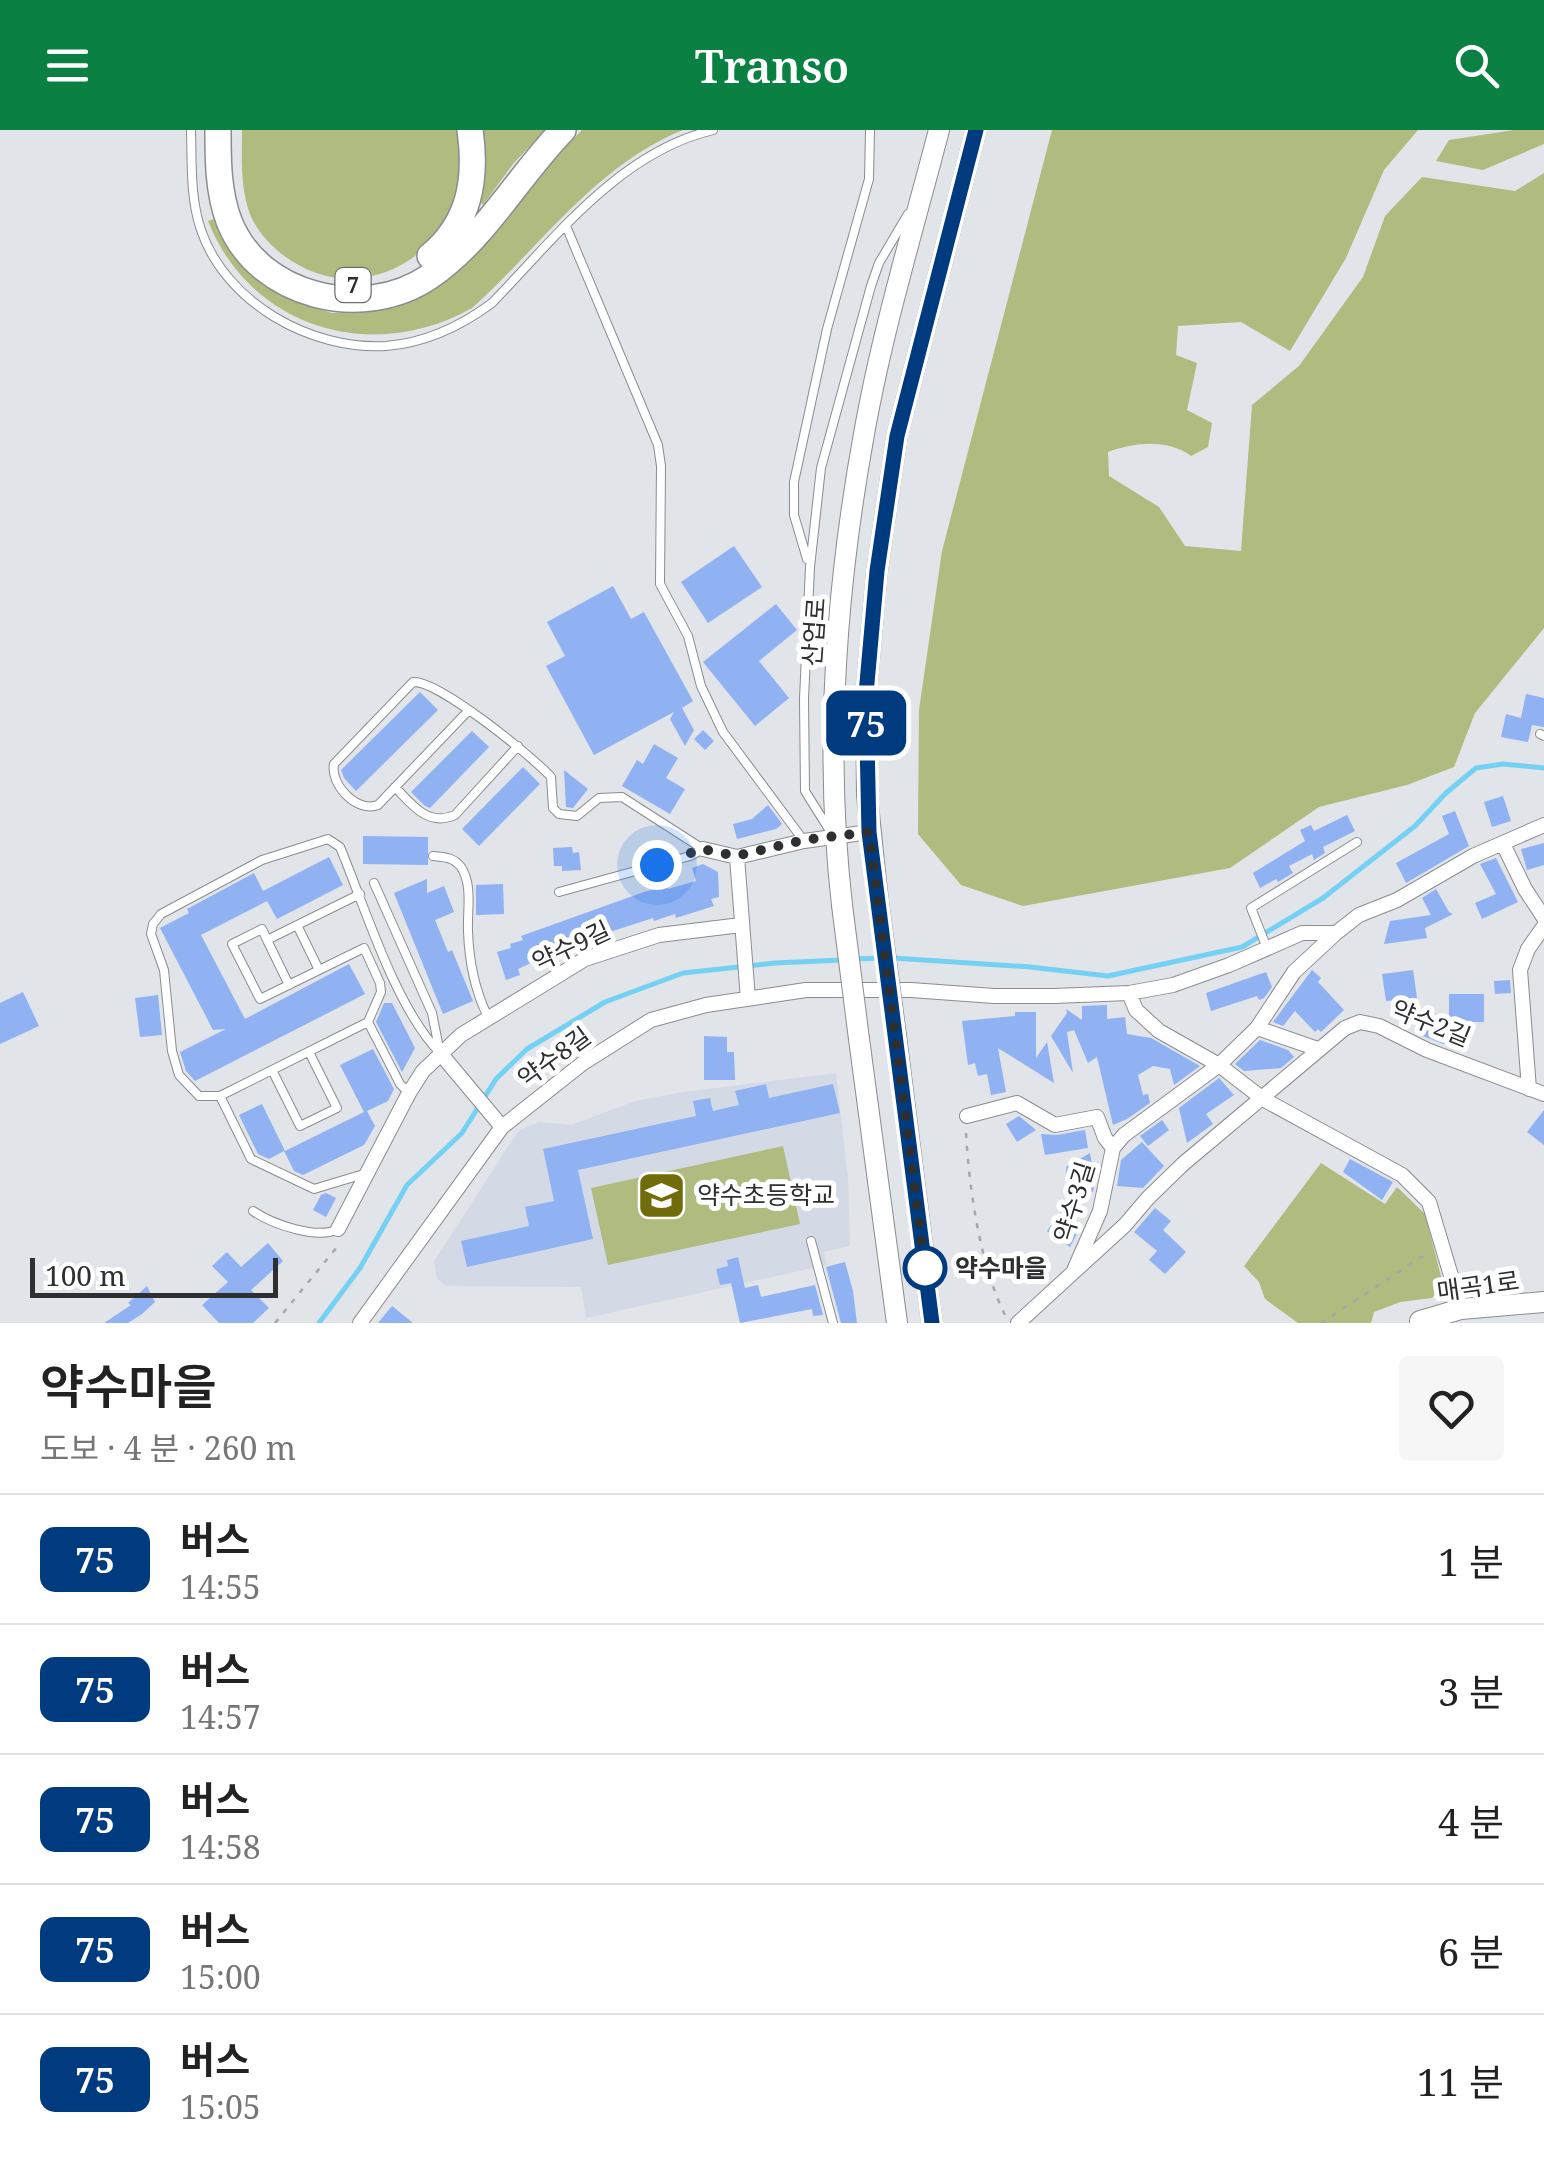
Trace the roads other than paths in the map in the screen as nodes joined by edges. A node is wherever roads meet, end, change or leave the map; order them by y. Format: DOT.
graph roads {
  1 [pos="191,130"];
  2 [pos="218,130"];
  3 [pos="232,130"];
  4 [pos="470,130"];
  5 [pos="563,130"];
  6 [pos="713,130"];
  7 [pos="870,130"];
  8 [pos="940,130"];
  9 [pos="976,130"];
  10 [pos="925,184"];
  11 [pos="566,226"];
  12 [pos="810,568"];
  13 [pos="468,711"];
  14 [pos="518,746"];
  15 [pos="395,787"];
  16 [pos="1544,824"];
  17 [pos="869,832"];
  18 [pos="834,836"];
  19 [pos="804,840"];
  20 [pos="1357,842"];
  21 [pos="1503,844"];
  22 [pos="702,849"];
  23 [pos="432,856"];
  24 [pos="736,856"];
  25 [pos="374,883"];
  26 [pos="560,892"];
  27 [pos="360,894"];
  28 [pos="1544,918"];
  29 [pos="296,925"];
  30 [pos="740,925"];
  31 [pos="1544,926"];
  32 [pos="1336,933"];
  33 [pos="267,940"];
  34 [pos="1267,948"];
  35 [pos="319,970"];
  36 [pos="394,976"];
  37 [pos="380,983"];
  38 [pos="289,985"];
  39 [pos="873,989"];
  40 [pos="1128,992"];
  41 [pos="747,993"];
  42 [pos="488,1017"];
  43 [pos="368,1022"];
  44 [pos="1257,1028"];
  45 [pos="1318,1048"];
  46 [pos="309,1052"];
  47 [pos="440,1053"];
  48 [pos="1219,1065"];
  49 [pos="272,1070"];
  50 [pos="1536,1091"];
  51 [pos="409,1093"];
  52 [pos="220,1096"];
  53 [pos="1263,1099"];
  54 [pos="968,1116"];
  55 [pos="502,1127"];
  56 [pos="1113,1148"];
  57 [pos="370,1172"];
  58 [pos="253,1212"];
  59 [pos="338,1236"];
  60 [pos="811,1241"];
  61 [pos="1066,1282"];
  62 [pos="1544,1302"];
  63 [pos="1461,1309"];
  64 [pos="1025,1318"];
  65 [pos="1419,1322"];
  66 [pos="360,1323"];
  67 [pos="833,1323"];
  68 [pos="898,1323"];
  69 [pos="932,1323"];
  1 -- 11 [label="lane"];
  2 -- 5 [label="highway"];
  3 -- 4 [label="highway, 7"];
  6 -- 11 [label="lane"];
  7 -- 12 [label="lane"];
  8 -- 10 [label="main road, 산업로"];
  9 -- 17 [label="main road"];
  10 -- 12 [label="lane"];
  10 -- 18 [label="main road, 산업로"];
  11 -- 19 [label="lane"];
  12 -- 18 [label="lane"];
  13 -- 14 [label="lane"];
  13 -- 15 [label="lane"];
  13 -- 15 [label="lane"];
  14 -- 15 [label="lane"];
  14 -- 22 [label="lane"];
  16 -- 21 [label="street, 약수3길"];
  17 -- 18 [label="street"];
  17 -- 69 [label="main road, bridge"];
  18 -- 19 [label="street"];
  18 -- 68 [label="main road, 산업로, bridge"];
  19 -- 24 [label="street"];
  20 -- 34 [label="lane"];
  21 -- 28 [label="street"];
  21 -- 32 [label="street, 약수3길"];
  22 -- 24 [label="street"];
  22 -- 26 [label="lane"];
  23 -- 42 [label="lane"];
  24 -- 30 [label="street"];
  25 -- 47 [label="lane"];
  27 -- 29 [label="lane"];
  27 -- 36 [label="lane"];
  27 -- 52 [label="lane"];
  29 -- 33 [label="lane"];
  29 -- 35 [label="lane"];
  30 -- 41 [label="street"];
  30 -- 42 [label="street, 약수9길"];
  31 -- 50 [label="street"];
  32 -- 34 [label="street, 약수3길"];
  32 -- 44 [label="street, 약수3길"];
  33 -- 38 [label="lane"];
  33 -- 38 [label="lane"];
  34 -- 40 [label="street, 약수3길"];
  35 -- 37 [label="lane"];
  35 -- 38 [label="lane"];
  36 -- 37 [label="lane"];
  36 -- 47 [label="lane"];
  37 -- 43 [label="lane"];
  39 -- 40 [label="street, 약수3길"];
  39 -- 41 [label="street, 약수8길"];
  40 -- 48 [label="street"];
  41 -- 55 [label="street, 약수8길"];
  42 -- 47 [label="street, 약수9길"];
  43 -- 46 [label="lane"];
  43 -- 51 [label="lane"];
  44 -- 45 [label="street"];
  44 -- 48 [label="street, 약수3길"];
  45 -- 50 [label="street, 약수2길"];
  45 -- 53 [label="street, 약수2길"];
  46 -- 49 [label="lane"];
  46 -- 49 [label="lane"];
  47 -- 51 [label="street, 약수9길"];
  47 -- 55 [label="street"];
  48 -- 53 [label="street"];
  48 -- 56 [label="street, 약수3길"];
  49 -- 52 [label="lane"];
  51 -- 57 [label="street, 약수9길"];
  52 -- 57 [label="lane"];
  53 -- 61 [label="street, 약수2길"];
  53 -- 63 [label="street"];
  54 -- 56 [label="street"];
  55 -- 66 [label="street, 약수8길"];
  56 -- 61 [label="street, 약수3길"];
  57 -- 59 [label="street, 약수9길"];
  58 -- 59 [label="lane"];
  60 -- 67 [label="lane"];
  61 -- 64 [label="street, 약수2길"];
  62 -- 63 [label="main road, 매곡1로"];
  63 -- 65 [label="main road, 매곡1로"];
}
